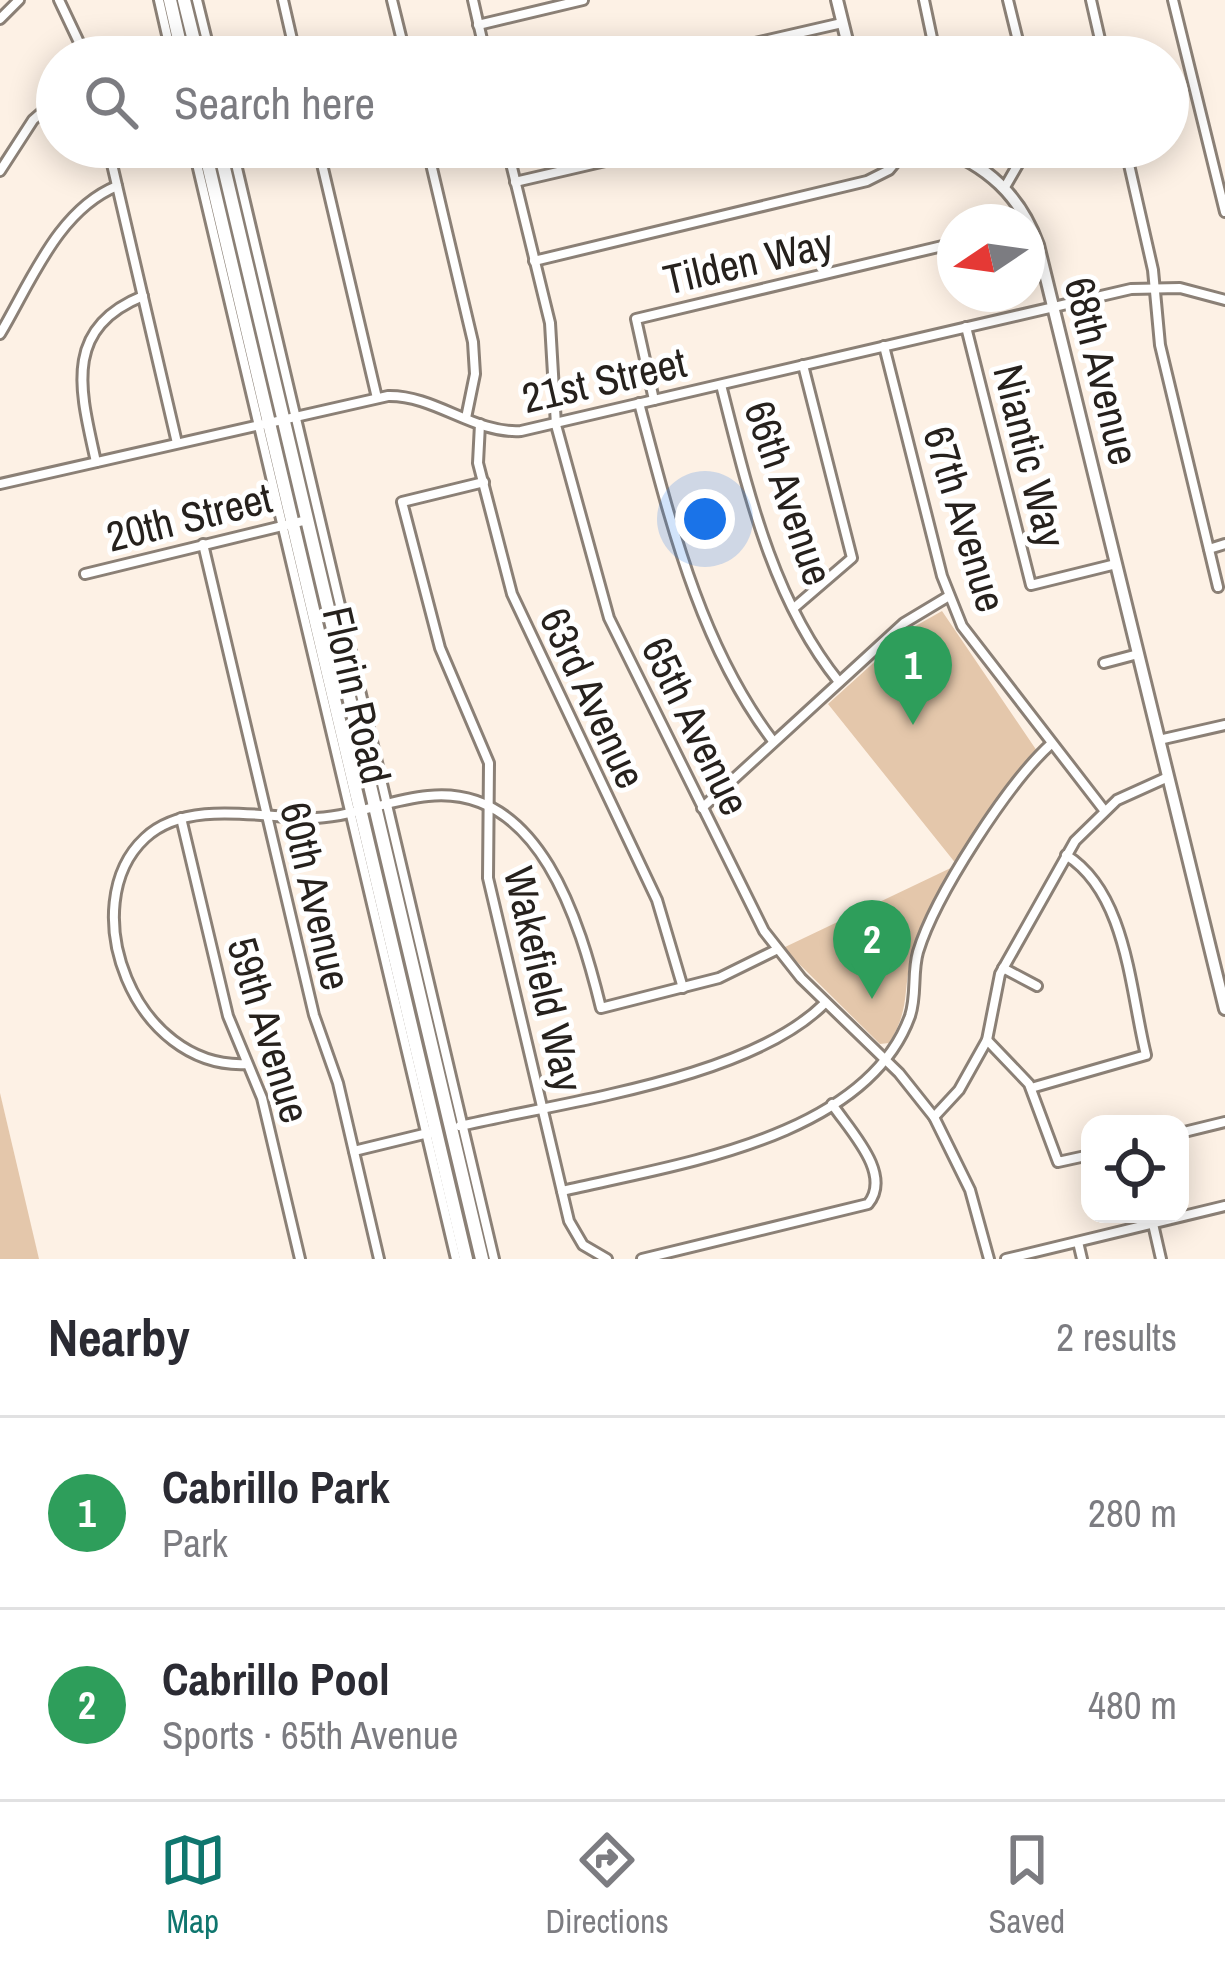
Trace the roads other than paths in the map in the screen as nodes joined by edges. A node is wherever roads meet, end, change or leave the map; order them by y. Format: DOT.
graph roads {
  1 [pos="19,0"];
  2 [pos="59,0"];
  3 [pos="158,0"];
  4 [pos="170,0"];
  5 [pos="184,0"];
  6 [pos="197,0"];
  7 [pos="283,0"];
  8 [pos="392,0"];
  9 [pos="473,0"];
  10 [pos="584,0"];
  11 [pos="837,0"];
  12 [pos="924,0"];
  13 [pos="1008,0"];
  14 [pos="1091,0"];
  15 [pos="1173,0"];
  16 [pos="0,19"];
  17 [pos="842,23"];
  18 [pos="478,25"];
  19 [pos="76,36"];
  20 [pos="167,36"];
  21 [pos="178,36"];
  22 [pos="193,36"];
  23 [pos="206,36"];
  24 [pos="291,36"];
  25 [pos="401,36"];
  26 [pos="481,36"];
  27 [pos="785,36"];
  28 [pos="845,36"];
  29 [pos="932,36"];
  30 [pos="1017,36"];
  31 [pos="1099,36"];
  32 [pos="1182,36"];
  33 [pos="1189,65"];
  34 [pos="36,117"];
  35 [pos="113,168"];
  36 [pos="199,168"];
  37 [pos="210,168"];
  38 [pos="223,168"];
  39 [pos="235,168"];
  40 [pos="323,168"];
  41 [pos="432,168"];
  42 [pos="512,168"];
  43 [pos="575,168"];
  44 [pos="891,168"];
  45 [pos="981,168"];
  46 [pos="1016,168"];
  47 [pos="1129,168"];
  48 [pos="0,171"];
  49 [pos="515,182"];
  50 [pos="117,186"];
  51 [pos="1005,187"];
  52 [pos="1013,204"];
  53 [pos="1225,212"];
  54 [pos="937,247"];
  55 [pos="534,261"];
  56 [pos="1154,287"];
  57 [pos="1045,290"];
  58 [pos="143,296"];
  59 [pos="1225,300"];
  60 [pos="1051,307"];
  61 [pos="966,327"];
  62 [pos="0,334"];
  63 [pos="884,346"];
  64 [pos="803,365"];
  65 [pos="721,384"];
  66 [pos="377,398"];
  67 [pos="654,400"];
  68 [pos="639,403"];
  69 [pos="466,418"];
  70 [pos="276,419"];
  71 [pos="480,424"];
  72 [pos="556,425"];
  73 [pos="177,442"];
  74 [pos="96,462"];
  75 [pos="484,482"];
  76 [pos="0,484"];
  77 [pos="294,523"];
  78 [pos="203,544"];
  79 [pos="1225,544"];
  80 [pos="1209,549"];
  81 [pos="1116,564"];
  82 [pos="86,574"];
  83 [pos="1218,587"];
  84 [pos="949,596"];
  85 [pos="795,607"];
  86 [pos="1138,654"];
  87 [pos="1103,663"];
  88 [pos="839,682"];
  89 [pos="1225,725"];
  90 [pos="1159,740"];
  91 [pos="773,741"];
  92 [pos="1051,744"];
  93 [pos="1168,777"];
  94 [pos="381,806"];
  95 [pos="491,806"];
  96 [pos="702,808"];
  97 [pos="1104,810"];
  98 [pos="355,812"];
  99 [pos="267,816"];
  100 [pos="182,818"];
  101 [pos="1066,855"];
  102 [pos="776,950"];
  103 [pos="1003,968"];
  104 [pos="1037,986"];
  105 [pos="683,988"];
  106 [pos="824,1004"];
  107 [pos="1225,1009"];
  108 [pos="987,1040"];
  109 [pos="883,1058"];
  110 [pos="247,1064"];
  111 [pos="1031,1088"];
  112 [pos="832,1104"];
  113 [pos="542,1107"];
  114 [pos="934,1117"];
  115 [pos="1225,1122"];
  116 [pos="457,1127"];
  117 [pos="1189,1130"];
  118 [pos="431,1133"];
  119 [pos="354,1151"];
  120 [pos="1081,1157"];
  121 [pos="562,1191"];
  122 [pos="1225,1206"];
  123 [pos="1189,1214"];
  124 [pos="1153,1223"];
  125 [pos="1078,1241"];
  126 [pos="601,1258"];
  127 [pos="300,1259"];
  128 [pos="379,1259"];
  129 [pos="456,1259"];
  130 [pos="466,1259"];
  131 [pos="482,1259"];
  132 [pos="494,1259"];
  133 [pos="642,1259"];
  134 [pos="989,1259"];
  135 [pos="1006,1259"];
  136 [pos="1082,1259"];
  137 [pos="1161,1259"];
  1 -- 16 [label="street"];
  2 -- 19 [label="street"];
  3 -- 20 [label="street"];
  4 -- 21 [label="main road"];
  5 -- 22 [label="main road"];
  6 -- 23 [label="street"];
  7 -- 24 [label="street"];
  8 -- 25 [label="street"];
  9 -- 18 [label="street"];
  10 -- 18 [label="street"];
  11 -- 17 [label="street"];
  12 -- 29 [label="street"];
  13 -- 30 [label="street"];
  14 -- 31 [label="street"];
  15 -- 32 [label="street"];
  17 -- 27 [label="street"];
  17 -- 28 [label="street"];
  18 -- 26 [label="street"];
  33 -- 53 [label="street"];
  34 -- 48 [label="street"];
  35 -- 50 [label="street"];
  36 -- 70 [label="street, Florin Road"];
  37 -- 70 [label="main road, Florin Road"];
  38 -- 70 [label="main road, Florin Road"];
  39 -- 70 [label="street, Florin Road"];
  40 -- 66 [label="street"];
  41 -- 69 [label="street"];
  42 -- 49 [label="street, 65th Avenue"];
  43 -- 49 [label="street"];
  44 -- 55 [label="street"];
  45 -- 51 [label="street, 68th Avenue"];
  46 -- 51 [label="street"];
  47 -- 56 [label="street"];
  49 -- 55 [label="street, 65th Avenue"];
  50 -- 58 [label="street"];
  50 -- 62 [label="street"];
  51 -- 52 [label="street, 68th Avenue"];
  54 -- 67 [label="street, Tilden Way"];
  55 -- 72 [label="street, 65th Avenue"];
  56 -- 59 [label="street, 21st Street"];
  56 -- 60 [label="street, 21st Street"];
  56 -- 80 [label="street"];
  57 -- 60 [label="street, 68th Avenue"];
  58 -- 73 [label="street"];
  58 -- 74 [label="street"];
  60 -- 61 [label="street, 21st Street"];
  60 -- 81 [label="street, 68th Avenue"];
  61 -- 63 [label="street, 21st Street"];
  61 -- 81 [label="street, Niantic Way"];
  63 -- 64 [label="street, 21st Street"];
  63 -- 84 [label="street, 67th Avenue"];
  64 -- 65 [label="street, 21st Street"];
  64 -- 85 [label="street"];
  65 -- 67 [label="street, 21st Street"];
  65 -- 85 [label="street, 66th Avenue"];
  66 -- 69 [label="street, 21st Street"];
  66 -- 70 [label="street, 21st Street"];
  67 -- 68 [label="street, 21st Street"];
  68 -- 72 [label="street, 21st Street"];
  68 -- 91 [label="street"];
  69 -- 71 [label="street, 21st Street"];
  70 -- 73 [label="street, 21st Street"];
  70 -- 77 [label="main road, Florin Road"];
  70 -- 77 [label="street, Florin Road"];
  70 -- 94 [label="street, Florin Road"];
  71 -- 72 [label="street, 21st Street"];
  71 -- 75 [label="street, 63rd Avenue"];
  72 -- 96 [label="street, 65th Avenue"];
  73 -- 74 [label="street, 21st Street"];
  74 -- 76 [label="street, 21st Street"];
  75 -- 95 [label="street, Wakefield Way"];
  75 -- 105 [label="street, 63rd Avenue"];
  77 -- 78 [label="street, 20th Street"];
  77 -- 94 [label="main road, Florin Road"];
  77 -- 98 [label="main road, Florin Road"];
  78 -- 82 [label="street, 20th Street"];
  78 -- 99 [label="street, 60th Avenue"];
  79 -- 80 [label="street"];
  80 -- 83 [label="street"];
  81 -- 86 [label="street, 68th Avenue"];
  84 -- 88 [label="street"];
  84 -- 92 [label="street, 67th Avenue"];
  85 -- 88 [label="street, 66th Avenue"];
  86 -- 87 [label="street"];
  86 -- 90 [label="street, 68th Avenue"];
  88 -- 91 [label="street"];
  89 -- 90 [label="street"];
  90 -- 93 [label="street, 68th Avenue"];
  91 -- 96 [label="street"];
  92 -- 97 [label="street, 67th Avenue"];
  92 -- 109 [label="street"];
  93 -- 97 [label="street"];
  93 -- 107 [label="street, 68th Avenue"];
  94 -- 95 [label="street"];
  94 -- 98 [label="street"];
  94 -- 116 [label="main road, Florin Road"];
  95 -- 105 [label="street"];
  95 -- 113 [label="street, Wakefield Way"];
  96 -- 102 [label="street, 65th Avenue"];
  97 -- 101 [label="street"];
  98 -- 99 [label="street"];
  98 -- 118 [label="main road, Florin Road"];
  99 -- 100 [label="street"];
  99 -- 119 [label="street, 60th Avenue"];
  100 -- 110 [label="street, 59th Avenue"];
  100 -- 110 [label="street"];
  101 -- 103 [label="street"];
  101 -- 111 [label="street"];
  102 -- 105 [label="street"];
  102 -- 106 [label="street, 65th Avenue"];
  103 -- 104 [label="street"];
  103 -- 108 [label="street"];
  106 -- 109 [label="street, 65th Avenue"];
  106 -- 113 [label="street"];
  108 -- 111 [label="street"];
  108 -- 114 [label="street"];
  109 -- 112 [label="street"];
  109 -- 114 [label="street, 65th Avenue"];
  110 -- 127 [label="street, 59th Avenue"];
  111 -- 120 [label="street"];
  112 -- 121 [label="street"];
  112 -- 133 [label="street"];
  113 -- 116 [label="street"];
  113 -- 121 [label="street, Wakefield Way"];
  114 -- 134 [label="street, 65th Avenue"];
  115 -- 117 [label="street"];
  116 -- 118 [label="street"];
  116 -- 131 [label="main road, Florin Road"];
  116 -- 132 [label="street, Florin Road"];
  118 -- 119 [label="street"];
  118 -- 129 [label="street, Florin Road"];
  118 -- 130 [label="main road, Florin Road"];
  119 -- 128 [label="street, 60th Avenue"];
  121 -- 126 [label="street, Wakefield Way"];
  122 -- 123 [label="street"];
  124 -- 125 [label="street"];
  124 -- 137 [label="street"];
  125 -- 135 [label="street"];
  125 -- 136 [label="street"];
}
